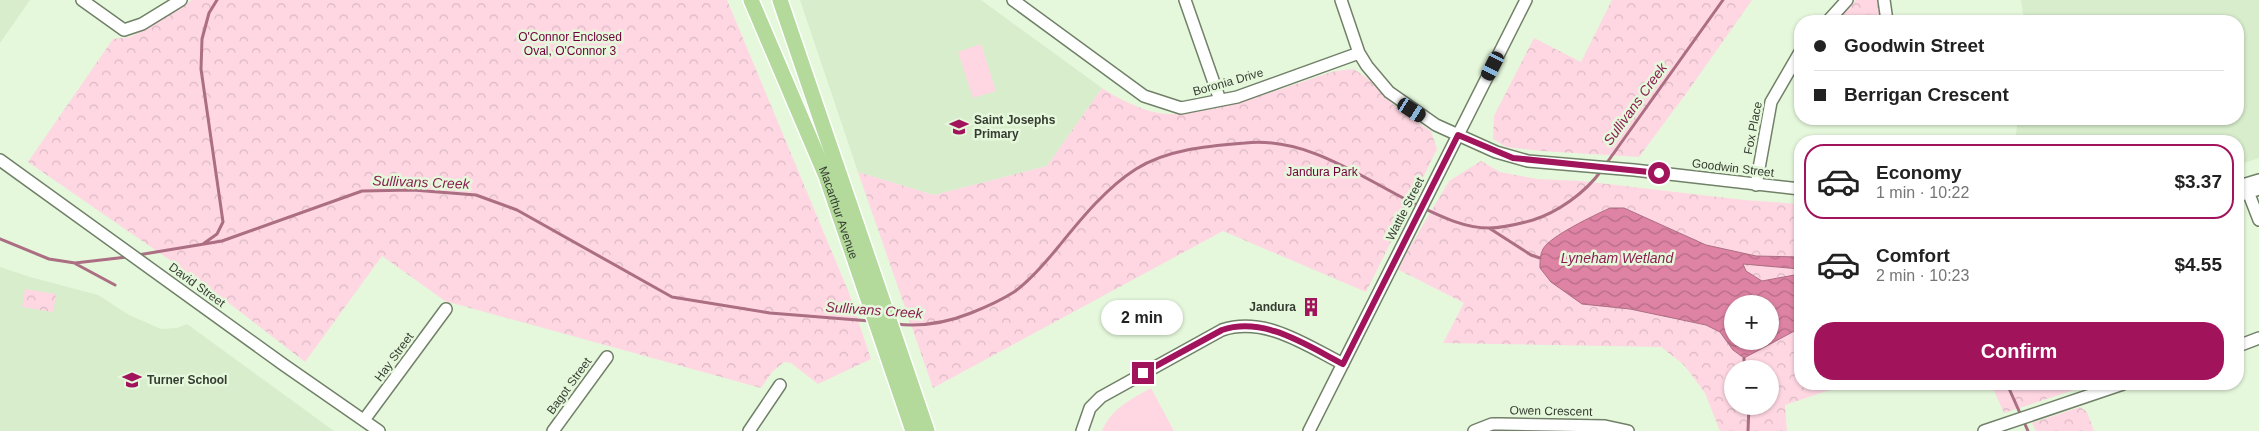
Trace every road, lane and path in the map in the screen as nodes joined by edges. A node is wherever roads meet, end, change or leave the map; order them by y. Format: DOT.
graph roads {
  1 [pos="82,0"];
  2 [pos="181,0"];
  3 [pos="751,0"];
  4 [pos="780,0"];
  5 [pos="1013,0"];
  6 [pos="1185,0"];
  7 [pos="1341,0"];
  8 [pos="1526,0"];
  9 [pos="1847,0"];
  10 [pos="1884,0"];
  11 [pos="1833,15"];
  12 [pos="1886,15"];
  13 [pos="1359,53"];
  14 [pos="1794,63"];
  15 [pos="1220,100"];
  16 [pos="1458,135"];
  17 [pos="0,160"];
  18 [pos="833,173"];
  19 [pos="1756,185"];
  20 [pos="1794,188"];
  21 [pos="2249,188"];
  22 [pos="2259,203"];
  23 [pos="2259,220"];
  24 [pos="876,303"];
  25 [pos="446,309"];
  26 [pos="2259,338"];
  27 [pos="2244,344"];
  28 [pos="607,357"];
  29 [pos="1343,364"];
  30 [pos="780,385"];
  31 [pos="2105,390"];
  32 [pos="364,420"];
  33 [pos="379,431"];
  34 [pos="553,431"];
  35 [pos="750,431"];
  36 [pos="913,431"];
  37 [pos="927,431"];
  38 [pos="1082,431"];
  39 [pos="1309,431"];
  40 [pos="1474,431"];
  41 [pos="1628,431"];
  42 [pos="1984,431"];
  1 -- 2 [label="street"];
  3 -- 18 [label="main road, Macarthur Avenue"];
  4 -- 18 [label="main road, Macarthur Avenue"];
  5 -- 15 [label="street, Boronia Drive"];
  6 -- 15 [label="street"];
  7 -- 13 [label="street, Goodwin Street"];
  8 -- 16 [label="street, Wattle Street"];
  9 -- 11 [label="street"];
  10 -- 12 [label="street"];
  13 -- 15 [label="street, Boronia Drive"];
  13 -- 16 [label="street, Goodwin Street"];
  14 -- 19 [label="street, Fox Place"];
  16 -- 19 [label="street, Goodwin Street"];
  16 -- 29 [label="street, Wattle Street"];
  17 -- 32 [label="street, David Street"];
  18 -- 24 [label="main road, Macarthur Avenue"];
  19 -- 20 [label="street, Goodwin Street"];
  21 -- 22 [label="street"];
  21 -- 23 [label="street"];
  24 -- 36 [label="main road, Macarthur Avenue"];
  24 -- 37 [label="main road, Macarthur Avenue"];
  25 -- 32 [label="street, Hay Street"];
  26 -- 27 [label="street"];
  28 -- 34 [label="street, Bagot Street"];
  29 -- 38 [label="street"];
  29 -- 39 [label="street, Wattle Street"];
  30 -- 35 [label="street"];
  31 -- 42 [label="street"];
  32 -- 33 [label="street, David Street"];
  40 -- 41 [label="street, Owen Crescent"];
}
